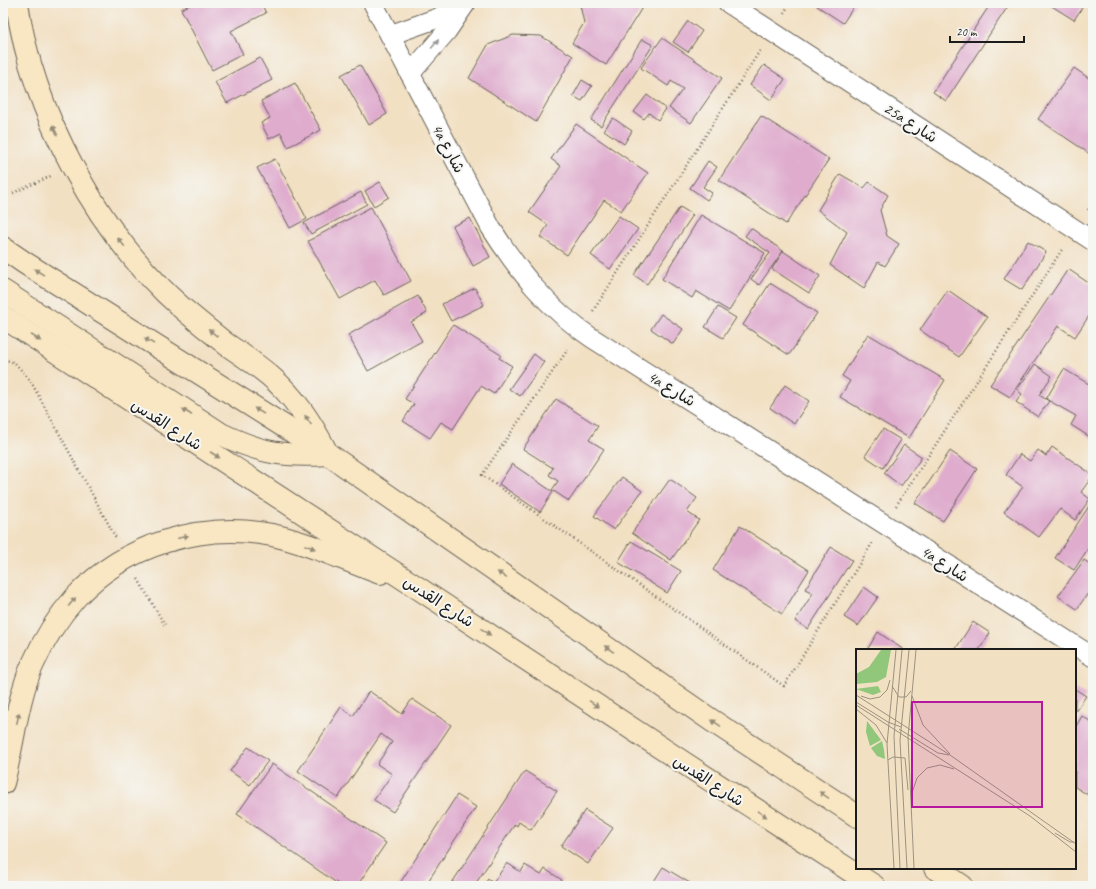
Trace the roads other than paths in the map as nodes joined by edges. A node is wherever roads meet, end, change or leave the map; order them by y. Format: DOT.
graph roads {
  1 [pos="17,3"];
  2 [pos="372,3"];
  3 [pos="466,3"];
  4 [pos="728,3"];
  5 [pos="390,35"];
  6 [pos="410,74"];
  7 [pos="1093,241"];
  8 [pos="3,248"];
  9 [pos="3,291"];
  10 [pos="3,317"];
  11 [pos="328,454"];
  12 [pos="418,588"];
  13 [pos="1093,657"];
  14 [pos="3,783"];
  15 [pos="856,815"];
  16 [pos="936,869"];
  17 [pos="874,886"];
  18 [pos="962,886"];
  11 -- 1 [label="main road, one-way"];
  2 -- 5 [label="street, 4a شارع"];
  3 -- 5 [label="street"];
  6 -- 3 [label="street, one-way"];
  4 -- 7 [label="street, 25a شارع"];
  5 -- 6 [label="street, 4a شارع"];
  6 -- 13 [label="street, 4a شارع"];
  11 -- 8 [label="main road, one-way"];
  11 -- 9 [label="main road, one-way"];
  10 -- 12 [label="main road, شارع القدس, one-way"];
  15 -- 11 [label="main road, one-way"];
  14 -- 12 [label="main road, one-way"];
  12 -- 17 [label="main road, شارع القدس, one-way"];
  16 -- 18 [label="main road"];
}
